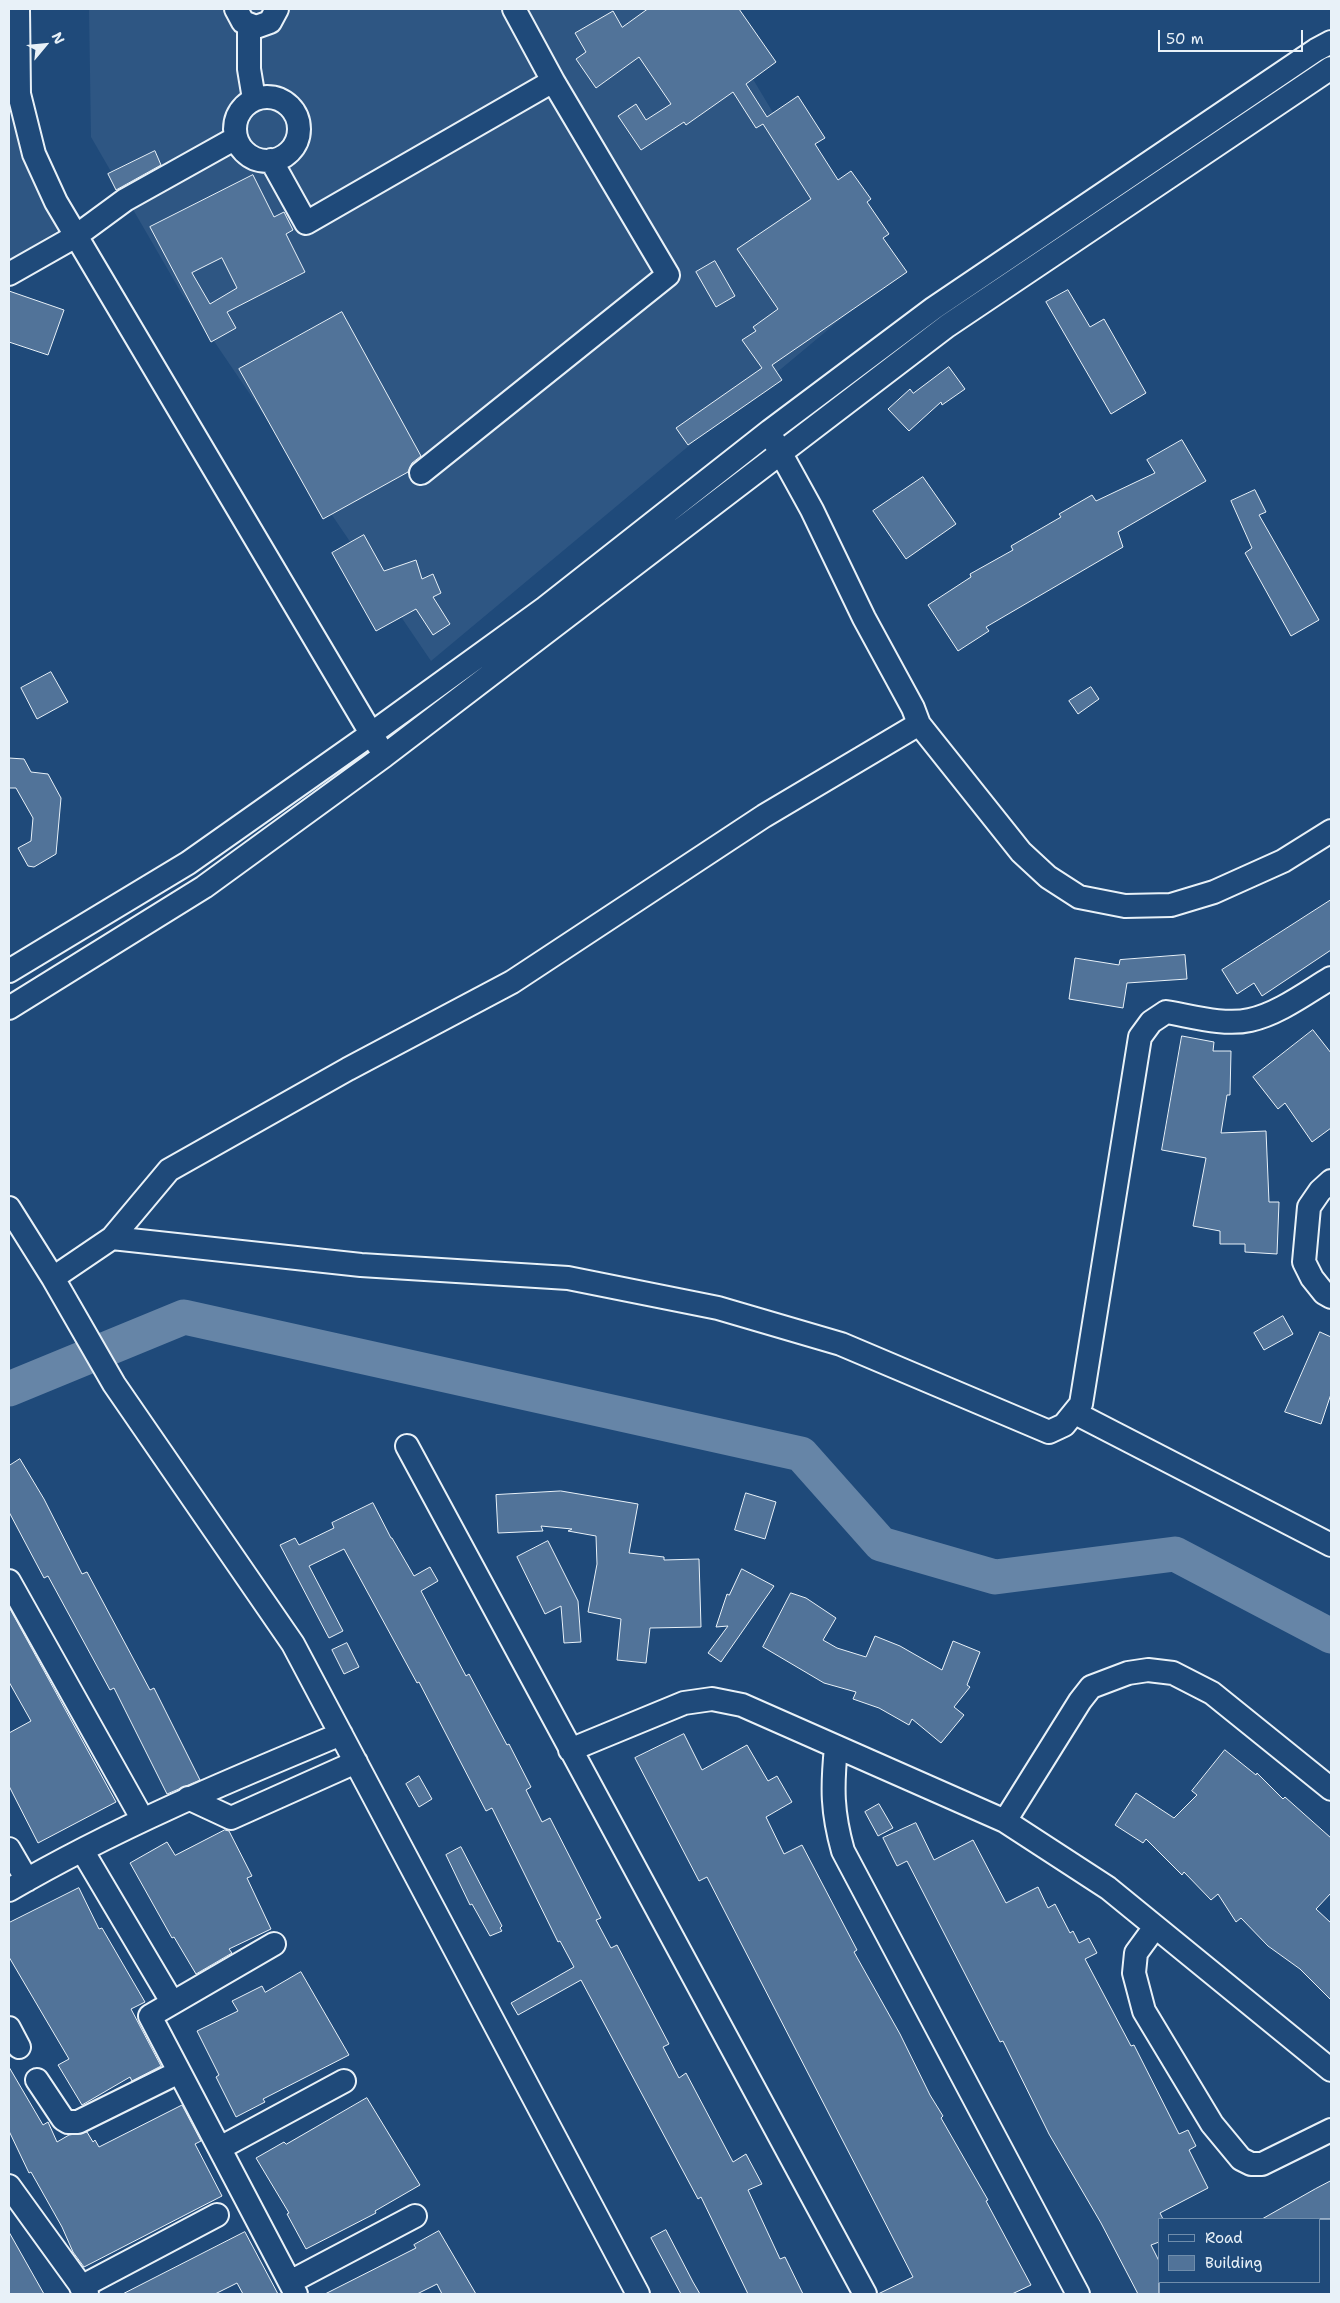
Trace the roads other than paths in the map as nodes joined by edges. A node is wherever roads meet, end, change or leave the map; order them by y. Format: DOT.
graph roads {
  1 [pos="18,9"];
  2 [pos="277,9"];
  3 [pos="514,9"];
  4 [pos="243,17"];
  5 [pos="1331,42"];
  6 [pos="1331,68"];
  7 [pos="553,81"];
  8 [pos="254,99"];
  9 [pos="236,138"];
  10 [pos="271,160"];
  11 [pos="76,236"];
  12 [pos="9,274"];
  13 [pos="770,431"];
  14 [pos="781,455"];
  15 [pos="421,473"];
  16 [pos="919,724"];
  17 [pos="371,734"];
  18 [pos="384,756"];
  19 [pos="1331,831"];
  20 [pos="9,971"];
  21 [pos="1331,978"];
  22 [pos="9,1008"];
  23 [pos="1331,1181"];
  24 [pos="9,1208"];
  25 [pos="112,1238"];
  26 [pos="53,1278"];
  27 [pos="1331,1297"];
  28 [pos="1075,1413"];
  29 [pos="408,1446"];
  30 [pos="1331,1545"];
  31 [pos="9,1581"];
  32 [pos="341,1734"];
  33 [pos="836,1747"];
  34 [pos="570,1750"];
  35 [pos="356,1762"];
  36 [pos="1331,1789"];
  37 [pos="188,1798"];
  38 [pos="143,1820"];
  39 [pos="1005,1821"];
  40 [pos="9,1849"];
  41 [pos="82,1850"];
  42 [pos="14,1886"];
  43 [pos="1155,1927"];
  44 [pos="274,1944"];
  45 [pos="172,2002"];
  46 [pos="1331,2070"];
  47 [pos="179,2072"];
  48 [pos="37,2080"];
  49 [pos="344,2081"];
  50 [pos="1331,2130"];
  51 [pos="220,2148"];
  52 [pos="9,2186"];
  53 [pos="217,2215"];
  54 [pos="415,2216"];
  55 [pos="293,2288"];
  56 [pos="84,2290"];
  57 [pos="638,2294"];
  58 [pos="865,2294"];
  59 [pos="1078,2294"];
  1 -- 11 [label="street"];
  2 -- 4 [label="street"];
  3 -- 7 [label="street"];
  4 -- 8 [label="street"];
  5 -- 13 [label="street"];
  6 -- 14 [label="street"];
  7 -- 10 [label="street"];
  7 -- 15 [label="street"];
  8 -- 9 [label="street"];
  8 -- 10 [label="street"];
  9 -- 10 [label="street"];
  9 -- 11 [label="street"];
  11 -- 12 [label="street"];
  11 -- 17 [label="street"];
  13 -- 14 [label="street"];
  13 -- 17 [label="street"];
  14 -- 16 [label="street"];
  14 -- 18 [label="street"];
  16 -- 19 [label="street"];
  16 -- 25 [label="street"];
  17 -- 18 [label="street"];
  17 -- 20 [label="street"];
  18 -- 22 [label="street"];
  21 -- 28 [label="street"];
  23 -- 27 [label="street"];
  24 -- 26 [label="street"];
  25 -- 26 [label="street"];
  25 -- 28 [label="street"];
  26 -- 32 [label="street"];
  28 -- 30 [label="street"];
  29 -- 34 [label="street"];
  31 -- 38 [label="street"];
  32 -- 35 [label="street"];
  32 -- 37 [label="street"];
  33 -- 34 [label="street"];
  33 -- 39 [label="street"];
  33 -- 59 [label="street"];
  34 -- 58 [label="street"];
  35 -- 37 [label="street"];
  35 -- 57 [label="street"];
  36 -- 39 [label="street"];
  37 -- 38 [label="street"];
  38 -- 41 [label="street"];
  39 -- 43 [label="street"];
  40 -- 42 [label="street"];
  41 -- 42 [label="street"];
  41 -- 45 [label="street"];
  43 -- 46 [label="street"];
  43 -- 50 [label="street"];
  44 -- 45 [label="street"];
  45 -- 47 [label="street"];
  47 -- 48 [label="street"];
  47 -- 51 [label="street"];
  49 -- 51 [label="street"];
  51 -- 55 [label="street"];
  52 -- 56 [label="street"];
  53 -- 56 [label="street"];
  54 -- 55 [label="street"];
}
